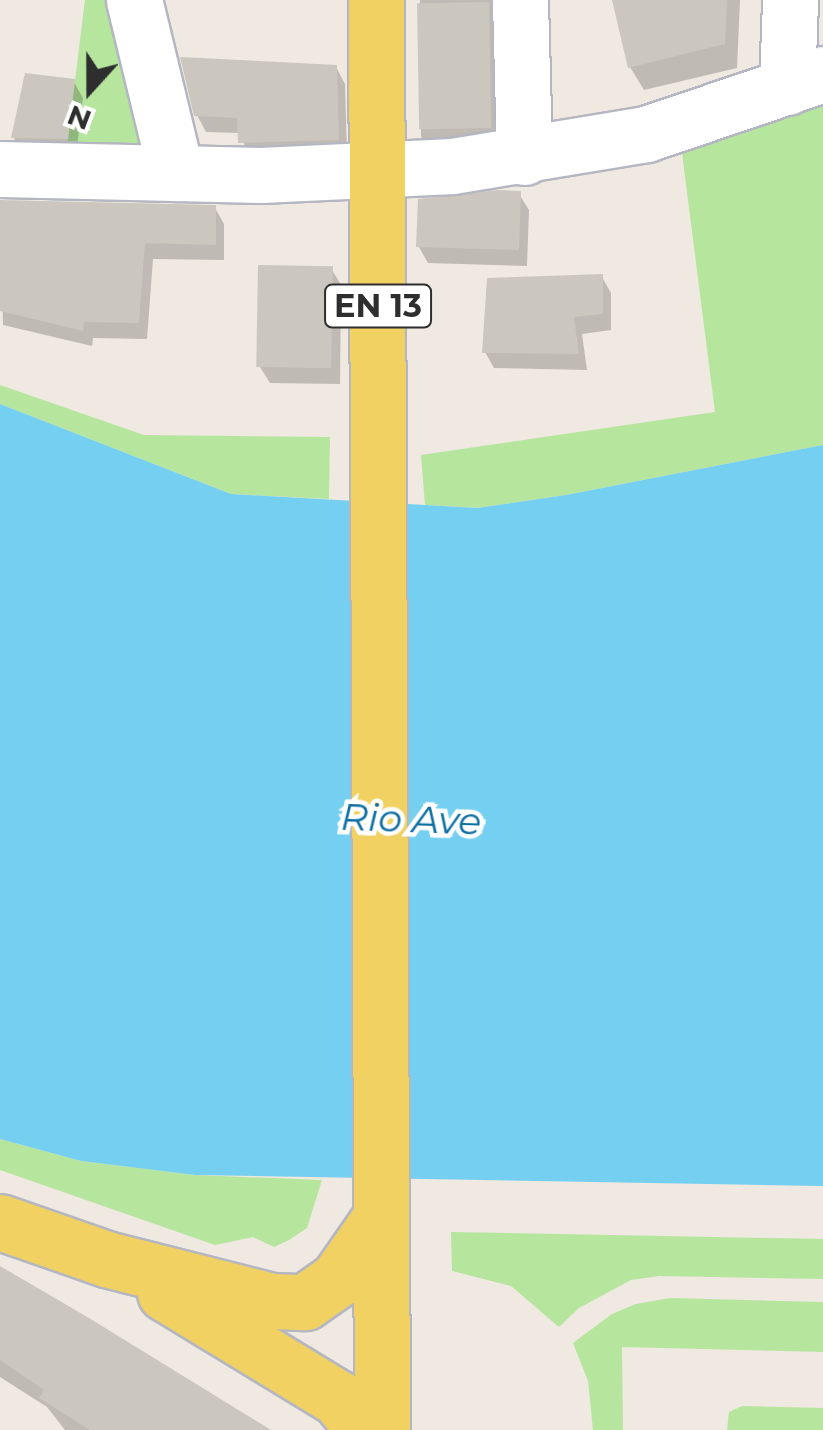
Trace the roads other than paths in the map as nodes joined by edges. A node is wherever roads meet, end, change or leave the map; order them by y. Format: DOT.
graph roads {
  1 [pos="134,0"];
  2 [pos="376,0"];
  3 [pos="520,0"];
  4 [pos="790,0"];
  5 [pos="805,81"];
  6 [pos="524,157"];
  7 [pos="0,169"];
  8 [pos="393,171"];
  9 [pos="176,174"];
  10 [pos="381,1205"];
  11 [pos="0,1222"];
  12 [pos="106,1259"];
  13 [pos="306,1302"];
  14 [pos="382,1340"];
  15 [pos="285,1362"];
  16 [pos="364,1430"];
  17 [pos="382,1430"];
  1 -- 9 [label="street"];
  2 -- 8 [label="main road, EN 13"];
  3 -- 6 [label="street"];
  4 -- 5 [label="street"];
  5 -- 6 [label="street"];
  6 -- 8 [label="street"];
  7 -- 9 [label="street"];
  8 -- 9 [label="street"];
  8 -- 10 [label="main road, EN 13"];
  10 -- 13 [label="main road"];
  10 -- 14 [label="main road, EN 13"];
  11 -- 12 [label="main road"];
  12 -- 13 [label="main road"];
  12 -- 15 [label="main road"];
  13 -- 14 [label="main road"];
  14 -- 15 [label="main road"];
  14 -- 17 [label="main road, EN 13"];
  15 -- 16 [label="main road"];
}
